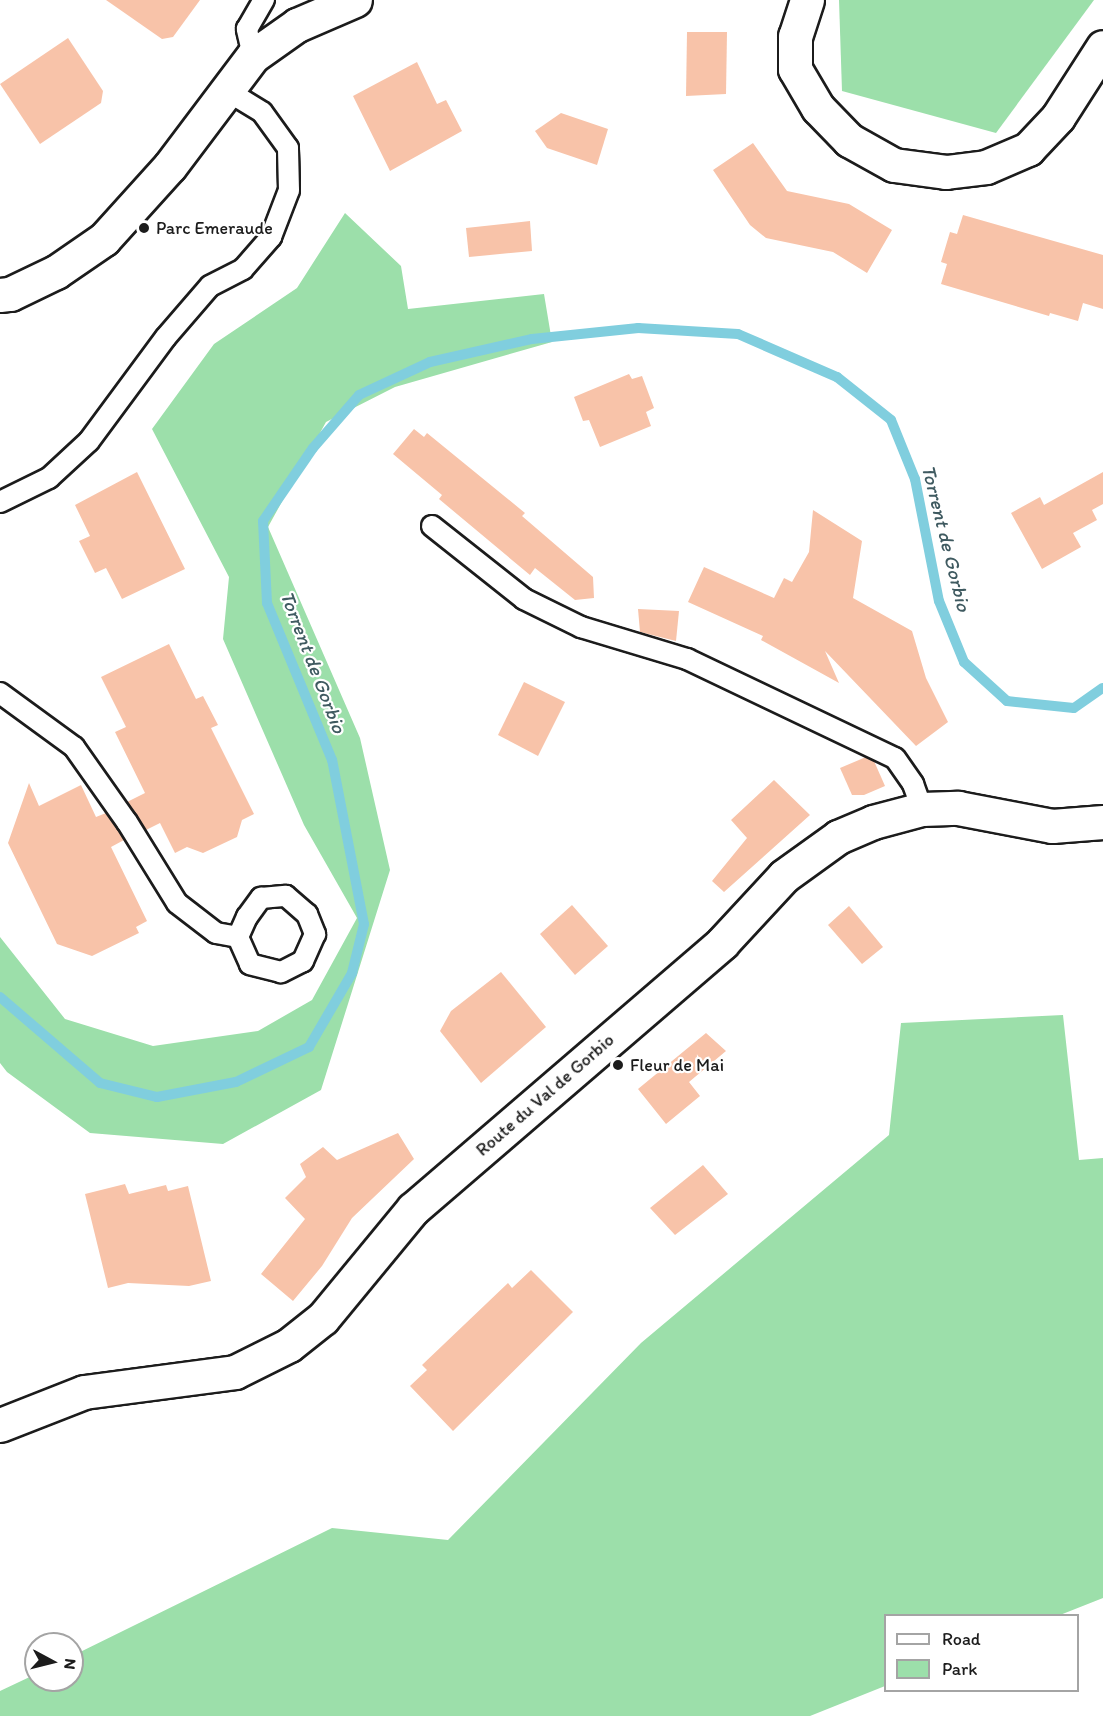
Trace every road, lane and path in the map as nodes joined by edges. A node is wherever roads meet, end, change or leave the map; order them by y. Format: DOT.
graph roads {
  1 [pos="264,0"];
  2 [pos="355,0"];
  3 [pos="807,0"];
  4 [pos="1103,47"];
  5 [pos="253,56"];
  6 [pos="225,90"];
  7 [pos="0,295"];
  8 [pos="0,502"];
  9 [pos="432,526"];
  10 [pos="0,693"];
  11 [pos="922,809"];
  12 [pos="1103,822"];
  13 [pos="238,937"];
  14 [pos="0,1425"];
  1 -- 5 [label="lane"];
  2 -- 5 [label="street"];
  3 -- 4 [label="street"];
  5 -- 6 [label="street"];
  6 -- 7 [label="street"];
  6 -- 8 [label="lane"];
  9 -- 11 [label="lane"];
  10 -- 13 [label="lane"];
  11 -- 12 [label="street, Route du Val de Gorbio"];
  11 -- 14 [label="street, Route du Val de Gorbio"];
}
